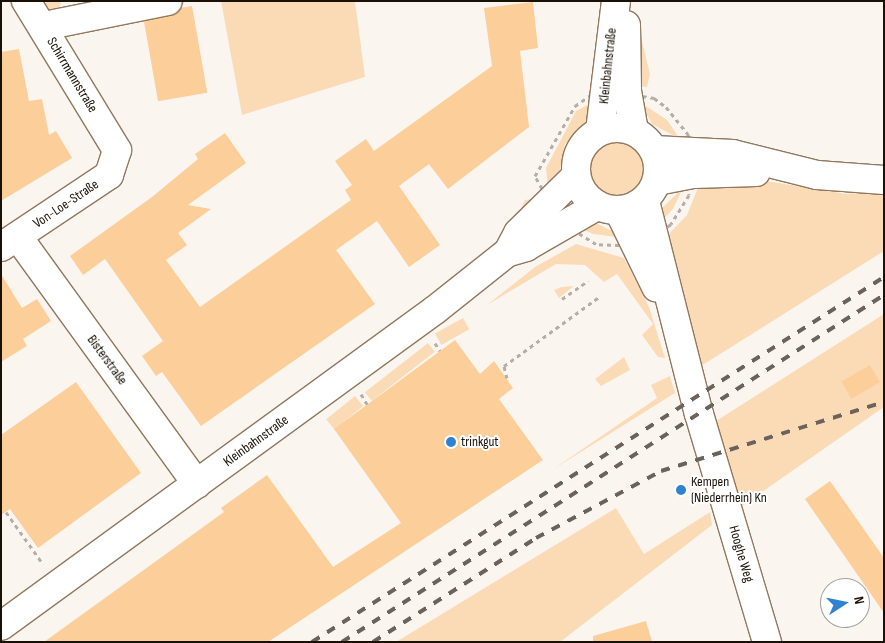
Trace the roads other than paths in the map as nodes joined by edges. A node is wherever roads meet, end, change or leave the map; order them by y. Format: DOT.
graph roads {
  1 [pos="26,1"];
  2 [pos="168,1"];
  3 [pos="616,1"];
  4 [pos="625,1"];
  5 [pos="54,24"];
  6 [pos="600,131"];
  7 [pos="634,131"];
  8 [pos="117,150"];
  9 [pos="654,150"];
  10 [pos="817,175"];
  11 [pos="576,176"];
  12 [pos="884,180"];
  13 [pos="651,191"];
  14 [pos="608,208"];
  15 [pos="10,242"];
  16 [pos="508,252"];
  17 [pos="684,350"];
  18 [pos="197,484"];
  19 [pos="1,626"];
  20 [pos="767,642"];
  1 -- 8 [label="street, Schirrmannstraße"];
  2 -- 5 [label="street"];
  3 -- 6 [label="street, Kleinbahnstraße"];
  4 -- 7 [label="street, Kleinbahnstraße"];
  6 -- 7 [label="street"];
  6 -- 11 [label="street"];
  7 -- 9 [label="street"];
  8 -- 15 [label="street, Von-Loe-Straße"];
  9 -- 10 [label="street"];
  9 -- 13 [label="street"];
  10 -- 12 [label="street"];
  10 -- 13 [label="street"];
  11 -- 14 [label="street"];
  11 -- 16 [label="street, Kleinbahnstraße"];
  13 -- 14 [label="street"];
  13 -- 17 [label="street, Hooghe Weg"];
  14 -- 16 [label="street, Kleinbahnstraße"];
  14 -- 17 [label="street, Hooghe Weg"];
  15 -- 18 [label="street, Bisterstraße"];
  16 -- 18 [label="street, Kleinbahnstraße"];
  17 -- 20 [label="street, Hooghe Weg"];
  18 -- 19 [label="street, Kleinbahnstraße"];
}
